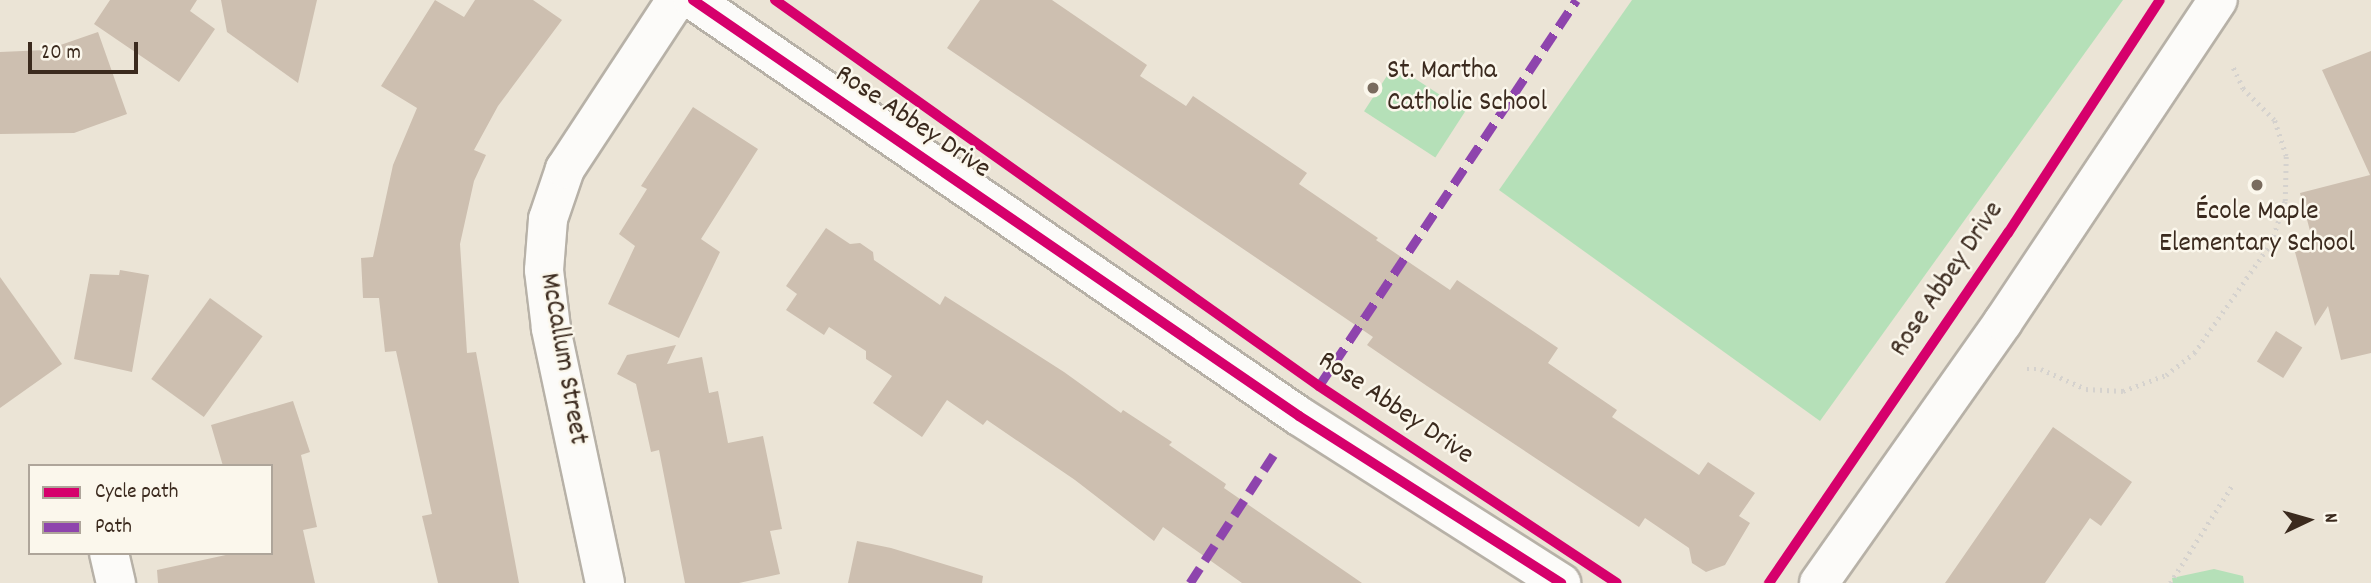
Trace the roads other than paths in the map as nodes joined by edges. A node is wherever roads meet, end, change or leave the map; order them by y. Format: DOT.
graph roads {
  1 [pos="676,0"];
  2 [pos="693,0"];
  3 [pos="2218,0"];
  4 [pos="109,555"];
  5 [pos="116,583"];
  6 [pos="605,583"];
  7 [pos="1560,583"];
  8 [pos="1819,583"];
  1 -- 6 [label="street, McCallum Street"];
  2 -- 7 [label="street, Rose Abbey Drive"];
  3 -- 8 [label="street"];
  4 -- 5 [label="street"];
}
